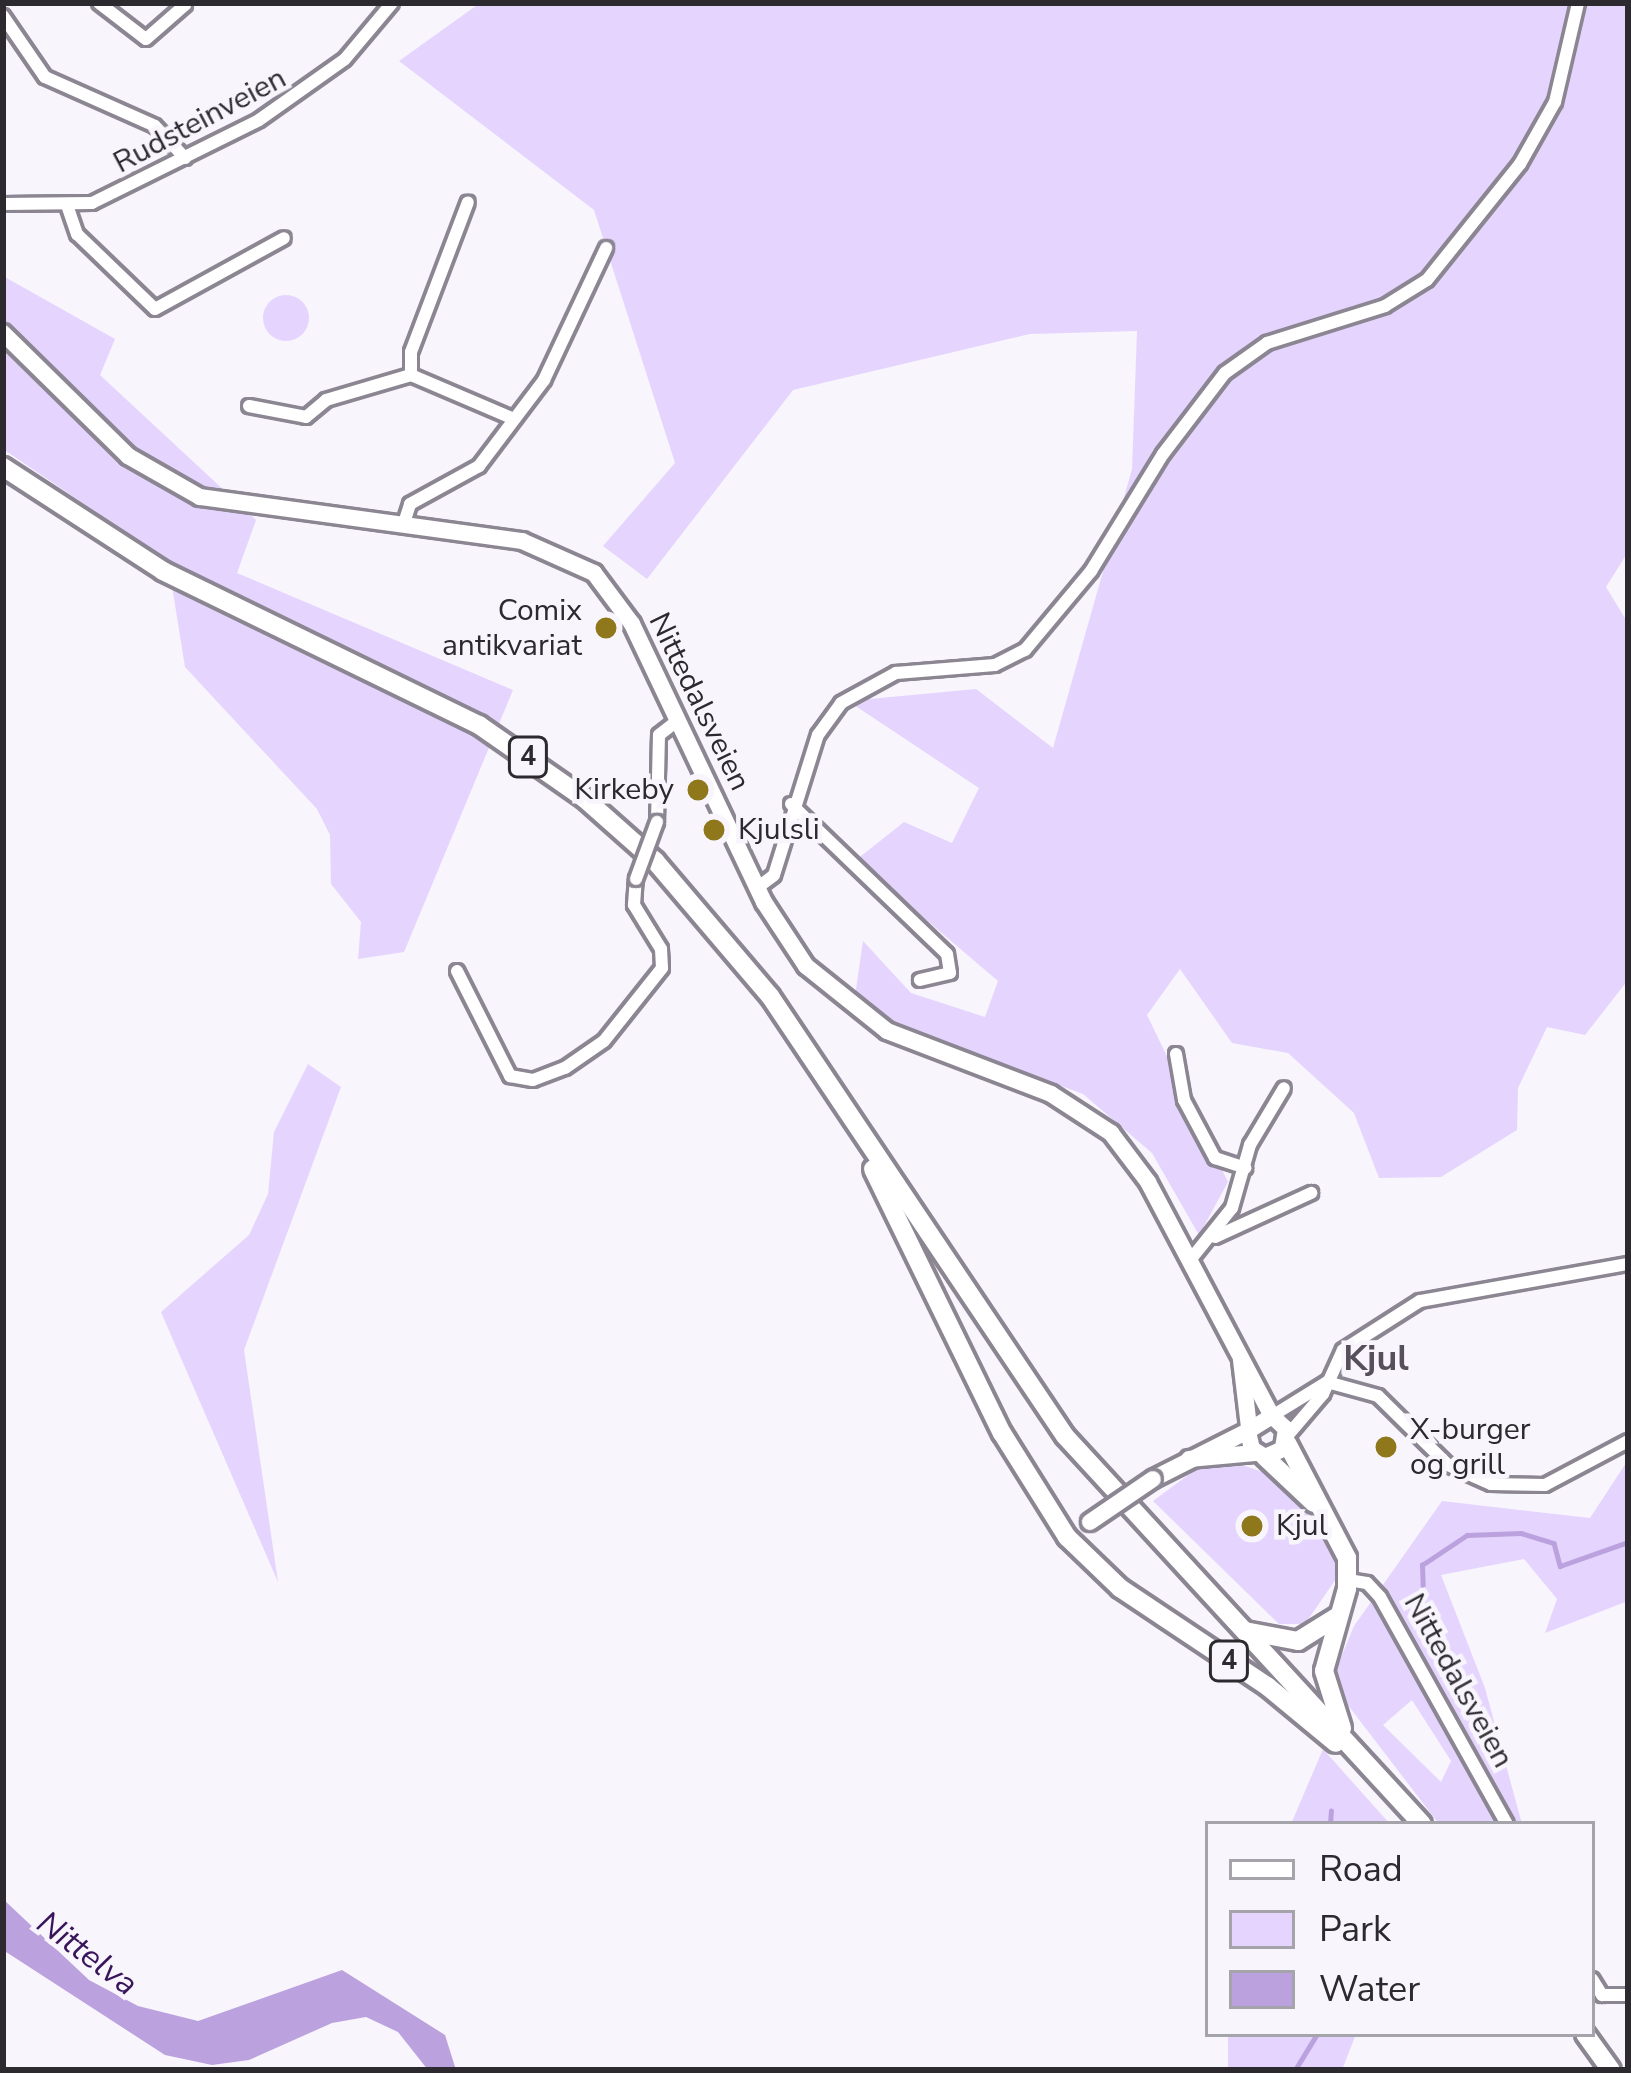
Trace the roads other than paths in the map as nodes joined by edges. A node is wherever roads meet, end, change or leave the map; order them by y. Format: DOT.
graph roads {
  1 [pos="99,3"];
  2 [pos="392,3"];
  3 [pos="1578,3"];
  4 [pos="185,5"];
  5 [pos="3,16"];
  6 [pos="185,158"];
  7 [pos="468,202"];
  8 [pos="3,204"];
  9 [pos="68,208"];
  10 [pos="284,238"];
  11 [pos="606,248"];
  12 [pos="3,333"];
  13 [pos="411,375"];
  14 [pos="250,406"];
  15 [pos="514,419"];
  16 [pos="3,467"];
  17 [pos="3,481"];
  18 [pos="403,526"];
  19 [pos="678,720"];
  20 [pos="791,804"];
  21 [pos="757,888"];
  22 [pos="457,971"];
  23 [pos="920,980"];
  24 [pos="1175,1054"];
  25 [pos="1284,1088"];
  26 [pos="873,1168"];
  27 [pos="1244,1168"];
  28 [pos="1311,1193"];
  29 [pos="910,1214"];
  30 [pos="1215,1237"];
  31 [pos="1191,1258"];
  32 [pos="1628,1264"];
  33 [pos="1241,1359"];
  34 [pos="1327,1382"];
  35 [pos="1272,1416"];
  36 [pos="1248,1429"];
  37 [pos="1287,1439"];
  38 [pos="1628,1442"];
  39 [pos="1260,1455"];
  40 [pos="1188,1459"];
  41 [pos="1323,1509"];
  42 [pos="1067,1537"];
  43 [pos="1348,1580"];
  44 [pos="1338,1616"];
  45 [pos="1242,1630"];
  46 [pos="1350,1743"];
  47 [pos="1390,1787"];
  48 [pos="1419,1821"];
  49 [pos="1505,1821"];
  50 [pos="1595,1984"];
  51 [pos="1628,1995"];
  52 [pos="1588,2037"];
  53 [pos="1611,2070"];
  1 -- 4 [label="street"];
  2 -- 6 [label="street, Rudsteinveien"];
  3 -- 20 [label="street"];
  5 -- 6 [label="street"];
  6 -- 9 [label="street, Rudsteinveien"];
  7 -- 13 [label="street"];
  8 -- 9 [label="street, Rudsteinveien"];
  9 -- 10 [label="street"];
  11 -- 15 [label="street"];
  12 -- 18 [label="main road, Nittedalsveien"];
  13 -- 14 [label="street"];
  13 -- 15 [label="street"];
  15 -- 18 [label="street"];
  16 -- 29 [label="highway, 4"];
  17 -- 26 [label="highway, 4"];
  18 -- 19 [label="main road, Nittedalsveien"];
  19 -- 21 [label="main road, Nittedalsveien"];
  19 -- 22 [label="street, bridge"];
  20 -- 21 [label="street"];
  20 -- 23 [label="street"];
  21 -- 31 [label="main road, Nittedalsveien"];
  24 -- 27 [label="street"];
  25 -- 27 [label="street"];
  26 -- 29 [label="highway, 4"];
  26 -- 42 [label="highway, 4"];
  27 -- 30 [label="street"];
  28 -- 30 [label="street"];
  29 -- 45 [label="highway, 4"];
  30 -- 31 [label="street"];
  31 -- 33 [label="main road, Nittedalsveien"];
  32 -- 34 [label="street"];
  33 -- 35 [label="main road, Nittedalsveien"];
  33 -- 36 [label="main road, Nittedalsveien"];
  34 -- 35 [label="street"];
  34 -- 37 [label="street"];
  34 -- 38 [label="street"];
  35 -- 36 [label="main road"];
  35 -- 37 [label="main road, Nittedalsveien"];
  36 -- 39 [label="main road, Nittedalsveien"];
  36 -- 40 [label="main road"];
  37 -- 39 [label="main road"];
  37 -- 41 [label="highway"];
  39 -- 40 [label="main road"];
  39 -- 41 [label="highway"];
  40 -- 42 [label="main road, bridge"];
  41 -- 43 [label="highway"];
  42 -- 47 [label="highway, 4"];
  43 -- 44 [label="highway, 4"];
  43 -- 49 [label="street, Nittedalsveien"];
  44 -- 45 [label="highway, 4"];
  44 -- 46 [label="highway, 4"];
  45 -- 46 [label="highway, 4"];
  46 -- 47 [label="highway, 4"];
  47 -- 48 [label="highway, 4"];
  50 -- 51 [label="street"];
  52 -- 53 [label="highway"];
}
